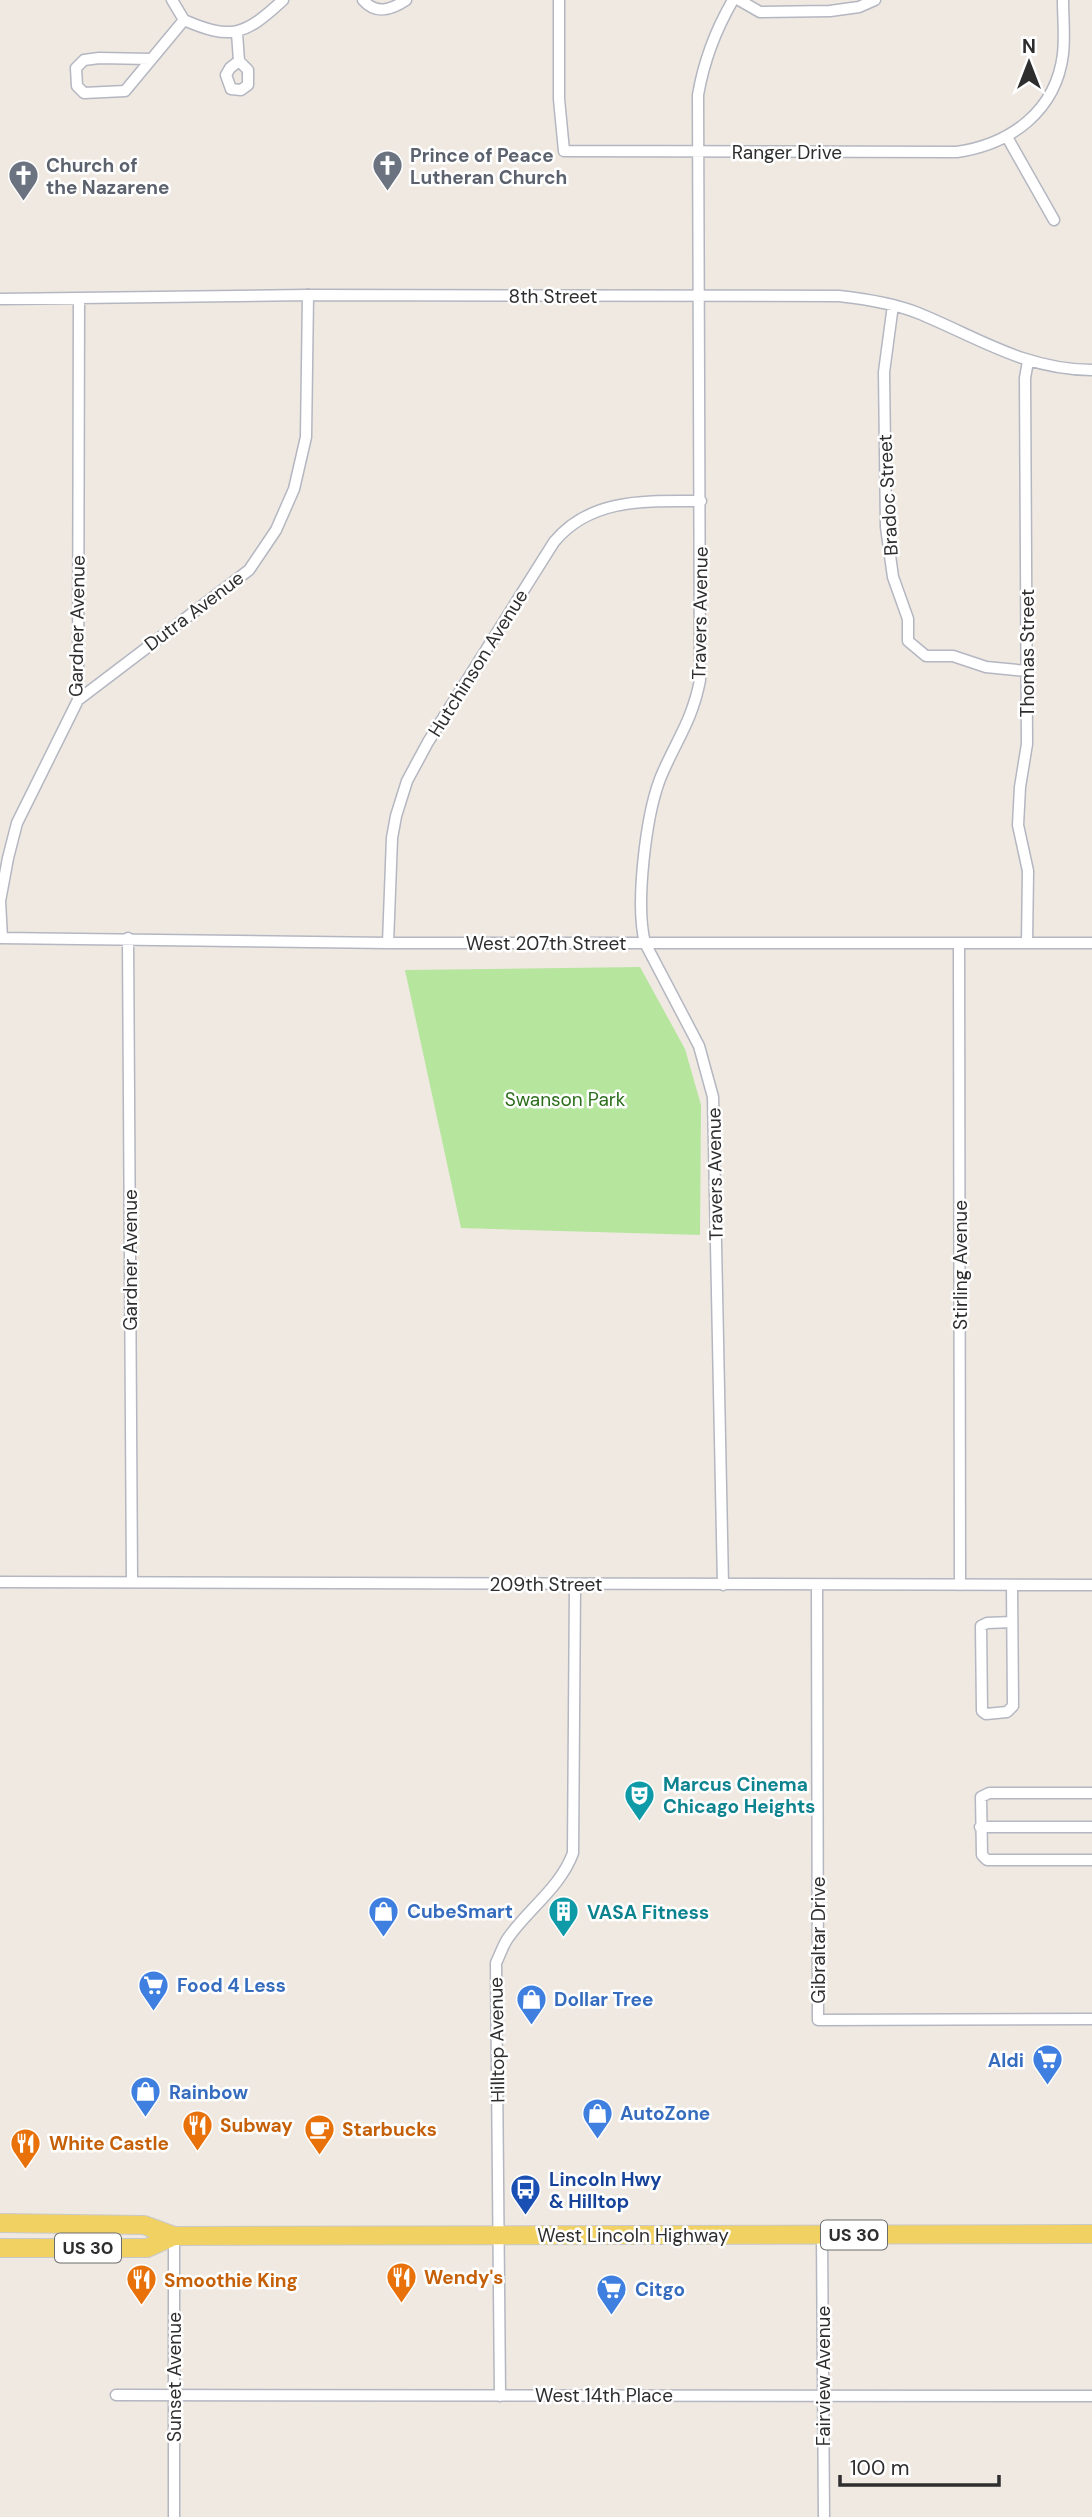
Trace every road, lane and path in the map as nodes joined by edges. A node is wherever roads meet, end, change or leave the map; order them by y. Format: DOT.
graph roads {
  1 [pos="172,0"];
  2 [pos="283,0"];
  3 [pos="363,0"];
  4 [pos="406,0"];
  5 [pos="559,0"];
  6 [pos="733,0"];
  7 [pos="739,0"];
  8 [pos="875,0"];
  9 [pos="1063,0"];
  10 [pos="184,20"];
  11 [pos="237,33"];
  12 [pos="150,59"];
  13 [pos="240,61"];
  14 [pos="1007,137"];
  15 [pos="696,152"];
  16 [pos="1054,220"];
  17 [pos="308,295"];
  18 [pos="699,295"];
  19 [pos="79,298"];
  20 [pos="0,299"];
  21 [pos="893,305"];
  22 [pos="1028,361"];
  23 [pos="1092,370"];
  24 [pos="701,501"];
  25 [pos="1027,671"];
  26 [pos="78,700"];
  27 [pos="1,938"];
  28 [pos="128,938"];
  29 [pos="388,943"];
  30 [pos="645,943"];
  31 [pos="1027,943"];
  32 [pos="1092,943"];
  33 [pos="959,944"];
  34 [pos="0,1582"];
  35 [pos="132,1582"];
  36 [pos="575,1584"];
  37 [pos="723,1585"];
  38 [pos="817,1585"];
  39 [pos="960,1585"];
  40 [pos="1012,1585"];
  41 [pos="1092,1585"];
  42 [pos="1012,1622"];
  43 [pos="1092,1793"];
  44 [pos="980,1827"];
  45 [pos="1092,1827"];
  46 [pos="1092,1860"];
  47 [pos="1092,2019"];
  48 [pos="0,2223"];
  49 [pos="1092,2234"];
  50 [pos="499,2235"];
  51 [pos="822,2235"];
  52 [pos="174,2236"];
  53 [pos="0,2248"];
  54 [pos="116,2395"];
  55 [pos="175,2395"];
  56 [pos="823,2395"];
  57 [pos="500,2396"];
  58 [pos="1092,2396"];
  59 [pos="174,2517"];
  60 [pos="824,2517"];
  1 -- 10 [label="street"];
  2 -- 11 [label="street"];
  3 -- 4 [label="street"];
  5 -- 15 [label="street, Ranger Drive"];
  6 -- 15 [label="street, Travers Avenue"];
  7 -- 8 [label="street"];
  9 -- 14 [label="street, Ranger Drive"];
  10 -- 11 [label="street"];
  10 -- 12 [label="street"];
  11 -- 13 [label="street"];
  12 -- 12 [label="street"];
  14 -- 15 [label="street, Ranger Drive"];
  14 -- 16 [label="street"];
  15 -- 18 [label="street, Travers Avenue"];
  17 -- 18 [label="street, 8th Street"];
  17 -- 19 [label="street, 8th Street"];
  17 -- 26 [label="street, Dutra Avenue"];
  18 -- 21 [label="street, 8th Street"];
  18 -- 24 [label="street, Travers Avenue"];
  19 -- 20 [label="street, 8th Street"];
  19 -- 26 [label="street, Gardner Avenue"];
  21 -- 22 [label="street, 8th Street"];
  21 -- 25 [label="street, Bradoc Street"];
  22 -- 23 [label="street, 8th Street"];
  22 -- 25 [label="street, Thomas Street"];
  24 -- 29 [label="street, Hutchinson Avenue"];
  24 -- 30 [label="street, Travers Avenue"];
  25 -- 31 [label="street, Thomas Street"];
  26 -- 27 [label="street, Gardner Avenue"];
  27 -- 28 [label="street, West 207th Street"];
  28 -- 29 [label="street, West 207th Street"];
  28 -- 35 [label="street, Gardner Avenue"];
  29 -- 30 [label="street, West 207th Street"];
  30 -- 33 [label="street, West 207th Street"];
  30 -- 37 [label="street, Travers Avenue"];
  31 -- 32 [label="street, West 207th Street"];
  31 -- 33 [label="street, West 207th Street"];
  33 -- 39 [label="street, Stirling Avenue"];
  34 -- 35 [label="street, 209th Street"];
  35 -- 36 [label="street, 209th Street"];
  36 -- 37 [label="street, 209th Street"];
  36 -- 50 [label="street, Hilltop Avenue"];
  37 -- 38 [label="street, 209th Street"];
  38 -- 39 [label="street, 209th Street"];
  38 -- 47 [label="street, Gibraltar Drive"];
  39 -- 40 [label="street, 209th Street"];
  40 -- 41 [label="street, 209th Street"];
  40 -- 42 [label="street"];
  42 -- 42 [label="street"];
  43 -- 44 [label="street"];
  44 -- 45 [label="street"];
  44 -- 46 [label="street"];
  48 -- 52 [label="main road, West Lincoln Highway / US 30"];
  49 -- 51 [label="main road, West Lincoln Highway / US 30"];
  50 -- 51 [label="main road, West Lincoln Highway / US 30"];
  50 -- 52 [label="main road, West Lincoln Highway / US 30"];
  50 -- 57 [label="street, Hilltop Avenue"];
  51 -- 56 [label="street, Fairview Avenue"];
  52 -- 53 [label="main road, West Lincoln Highway / US 30"];
  52 -- 55 [label="street, Sunset Avenue"];
  54 -- 55 [label="street, West 14th Place"];
  55 -- 57 [label="street, West 14th Place"];
  55 -- 59 [label="street, Sunset Avenue"];
  56 -- 57 [label="street, West 14th Place"];
  56 -- 58 [label="street, West 14th Place"];
  56 -- 60 [label="street, Fairview Avenue"];
}
